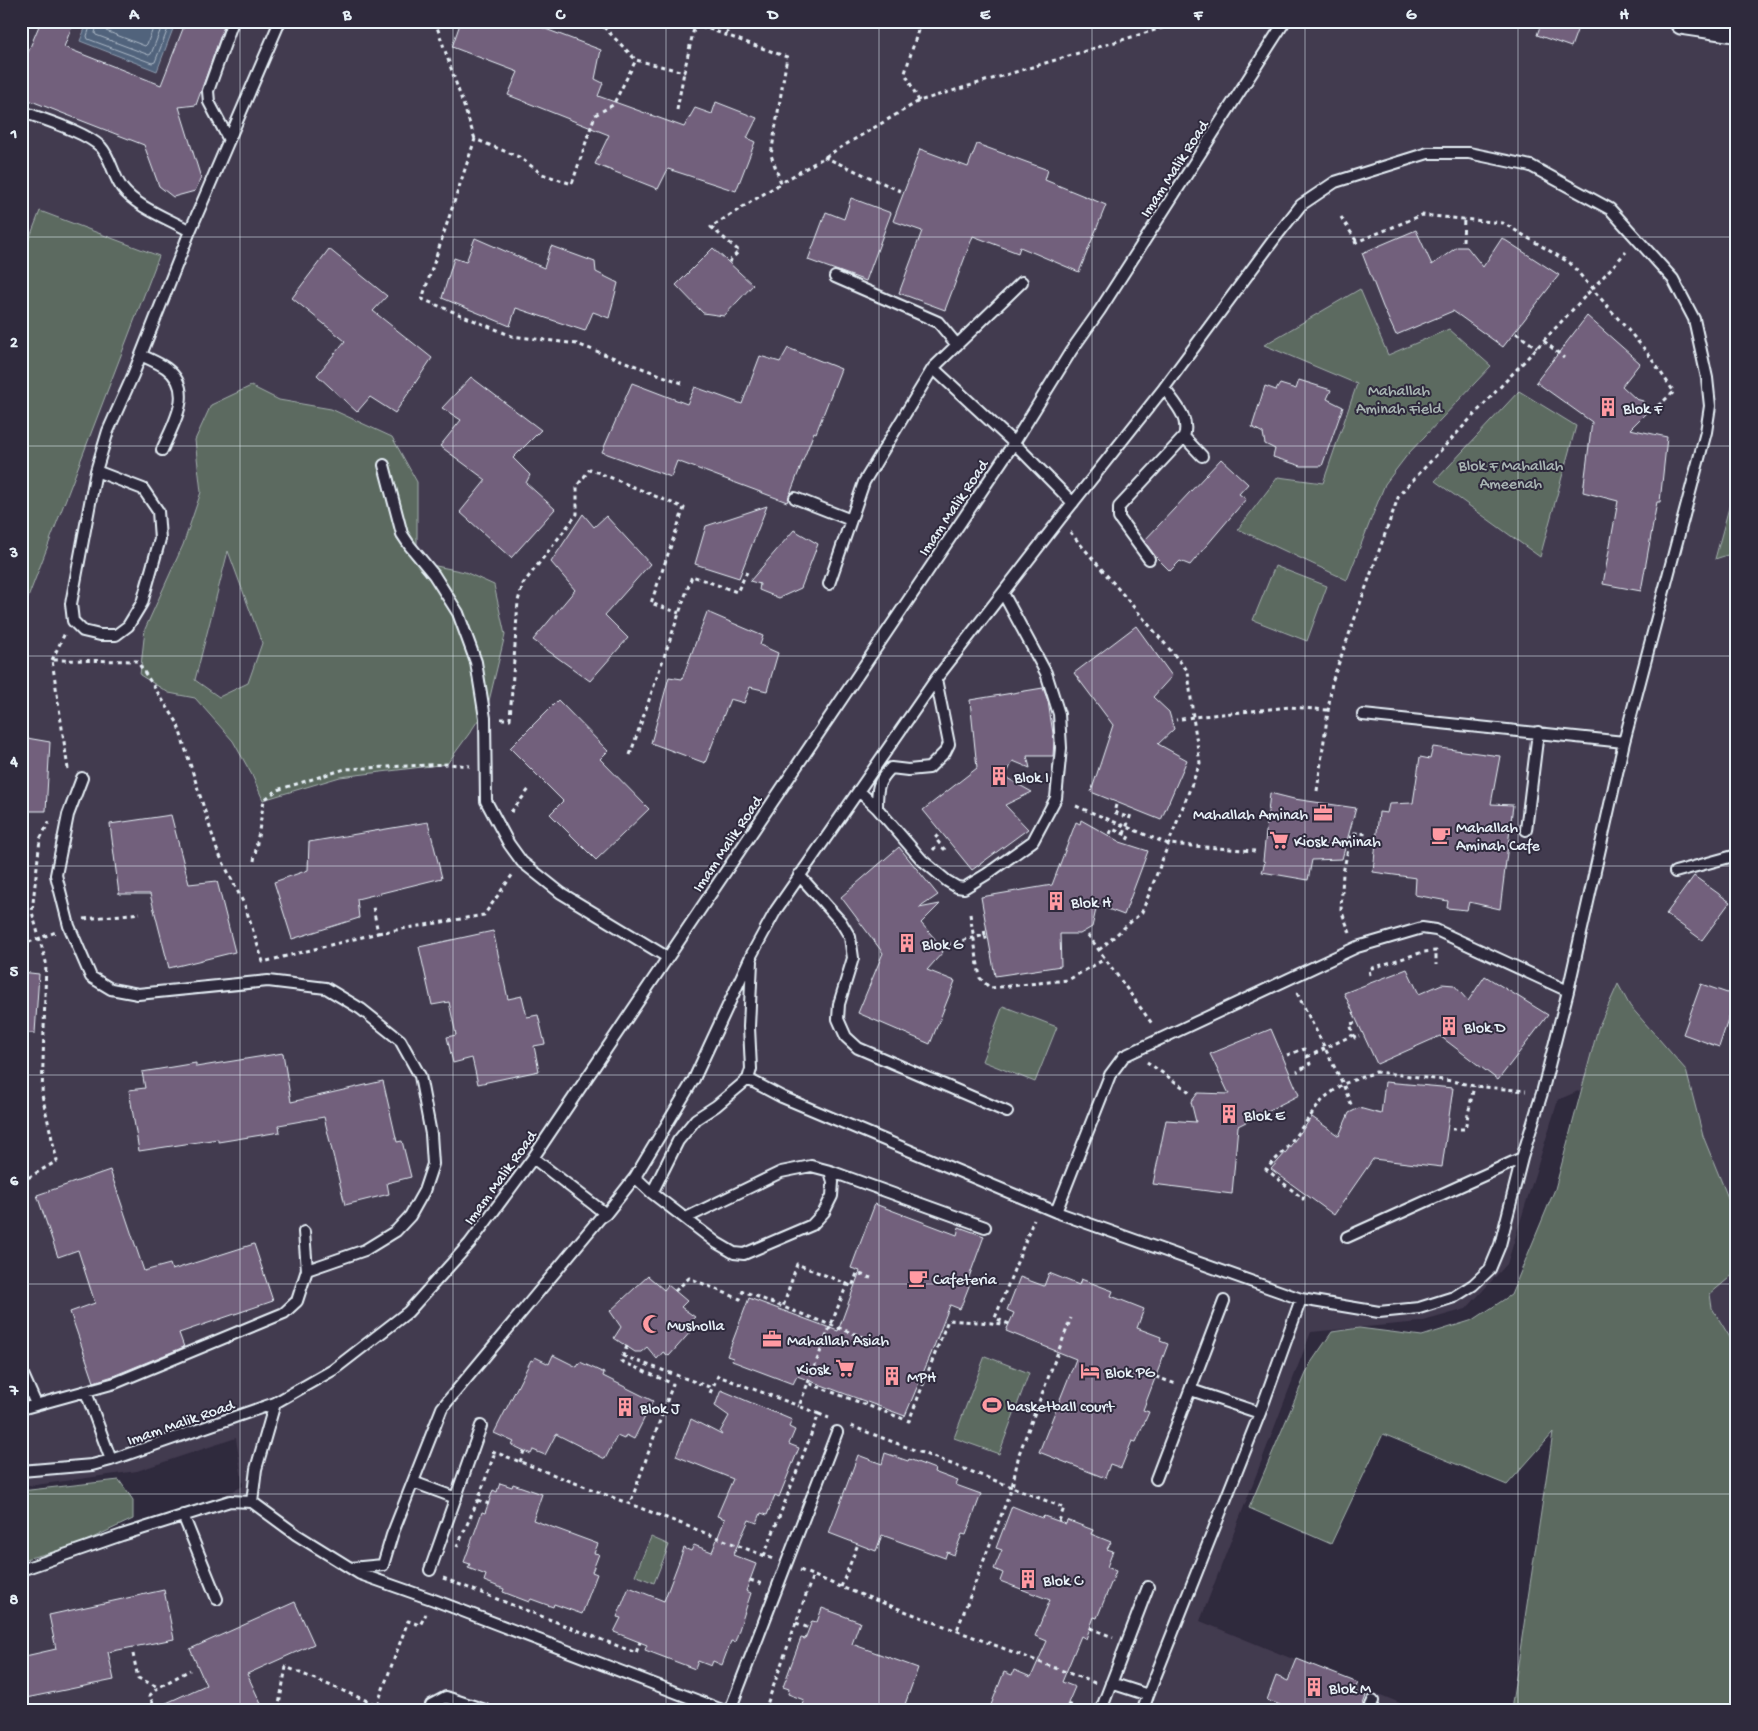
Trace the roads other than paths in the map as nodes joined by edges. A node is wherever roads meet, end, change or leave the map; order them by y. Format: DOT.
graph roads {
  1 [pos="233,21"];
  2 [pos="280,21"];
  3 [pos="1286,21"];
  4 [pos="1683,21"];
  5 [pos="1737,29"];
  6 [pos="21,111"];
  7 [pos="229,140"];
  8 [pos="190,231"];
  9 [pos="835,277"];
  10 [pos="1022,282"];
  11 [pos="957,345"];
  12 [pos="141,355"];
  13 [pos="933,368"];
  14 [pos="1164,388"];
  15 [pos="1184,437"];
  16 [pos="1014,443"];
  17 [pos="162,450"];
  18 [pos="1202,456"];
  19 [pos="384,465"];
  20 [pos="96,471"];
  21 [pos="795,498"];
  22 [pos="1073,503"];
  23 [pos="851,520"];
  24 [pos="1149,559"];
  25 [pos="829,584"];
  26 [pos="1003,594"];
  27 [pos="936,679"];
  28 [pos="1363,715"];
  29 [pos="1538,732"];
  30 [pos="1624,742"];
  31 [pos="82,778"];
  32 [pos="859,791"];
  33 [pos="876,808"];
  34 [pos="1526,830"];
  35 [pos="1737,854"];
  36 [pos="1676,872"];
  37 [pos="799,875"];
  38 [pos="752,954"];
  39 [pos="667,957"];
  40 [pos="1568,991"];
  41 [pos="748,1079"];
  42 [pos="1006,1112"];
  43 [pos="533,1158"];
  44 [pos="1522,1158"];
  45 [pos="830,1171"];
  46 [pos="635,1177"];
  47 [pos="652,1193"];
  48 [pos="1056,1212"];
  49 [pos="606,1214"];
  50 [pos="686,1218"];
  51 [pos="985,1227"];
  52 [pos="304,1232"];
  53 [pos="1347,1238"];
  54 [pos="307,1270"];
  55 [pos="1301,1299"];
  56 [pos="1224,1301"];
  57 [pos="21,1370"];
  58 [pos="1191,1390"];
  59 [pos="86,1392"];
  60 [pos="275,1403"];
  61 [pos="36,1404"];
  62 [pos="21,1409"];
  63 [pos="1260,1413"];
  64 [pos="481,1426"];
  65 [pos="838,1426"];
  66 [pos="112,1460"];
  67 [pos="21,1471"];
  68 [pos="1156,1479"];
  69 [pos="412,1482"];
  70 [pos="456,1498"];
  71 [pos="252,1502"];
  72 [pos="183,1515"];
  73 [pos="351,1568"];
  74 [pos="21,1570"];
  75 [pos="430,1570"];
  76 [pos="1148,1587"];
  77 [pos="217,1599"];
  78 [pos="1111,1684"];
  79 [pos="1148,1695"];
  80 [pos="429,1710"];
  81 [pos="485,1710"];
  82 [pos="722,1710"];
  83 [pos="730,1710"];
  84 [pos="1101,1710"];
  85 [pos="1143,1710"];
  1 -- 7 [label="lane"];
  2 -- 7 [label="lane"];
  3 -- 16 [label="lane, Imam Malik Road"];
  4 -- 5 [label="street"];
  6 -- 8 [label="lane"];
  7 -- 8 [label="lane"];
  8 -- 12 [label="lane"];
  9 -- 11 [label="lane"];
  10 -- 11 [label="lane"];
  11 -- 13 [label="lane"];
  12 -- 17 [label="lane"];
  12 -- 20 [label="lane"];
  13 -- 16 [label="lane"];
  13 -- 23 [label="lane"];
  14 -- 15 [label="lane"];
  14 -- 22 [label="lane"];
  14 -- 30 [label="lane"];
  15 -- 18 [label="lane"];
  15 -- 24 [label="lane"];
  16 -- 22 [label="lane"];
  16 -- 39 [label="lane, Imam Malik Road"];
  19 -- 39 [label="lane"];
  20 -- 20 [label="lane"];
  21 -- 23 [label="lane"];
  22 -- 26 [label="lane"];
  23 -- 25 [label="lane"];
  26 -- 27 [label="lane"];
  26 -- 33 [label="lane"];
  27 -- 32 [label="lane"];
  27 -- 33 [label="lane"];
  28 -- 29 [label="lane"];
  29 -- 30 [label="lane"];
  29 -- 34 [label="lane"];
  30 -- 40 [label="lane"];
  31 -- 54 [label="lane"];
  32 -- 33 [label="lane"];
  32 -- 37 [label="lane"];
  35 -- 36 [label="lane"];
  37 -- 38 [label="lane"];
  37 -- 42 [label="lane"];
  38 -- 41 [label="lane"];
  38 -- 46 [label="lane"];
  39 -- 43 [label="lane, Imam Malik Road"];
  40 -- 44 [label="lane"];
  40 -- 48 [label="lane"];
  41 -- 47 [label="lane"];
  41 -- 48 [label="lane"];
  43 -- 49 [label="lane"];
  43 -- 60 [label="lane, Imam Malik Road"];
  44 -- 53 [label="lane"];
  44 -- 55 [label="lane"];
  45 -- 50 [label="lane"];
  45 -- 50 [label="lane"];
  45 -- 51 [label="lane"];
  46 -- 47 [label="lane"];
  46 -- 49 [label="lane"];
  47 -- 50 [label="lane"];
  48 -- 55 [label="lane"];
  49 -- 69 [label="lane"];
  52 -- 54 [label="lane"];
  54 -- 59 [label="lane"];
  55 -- 63 [label="lane"];
  56 -- 58 [label="lane"];
  57 -- 61 [label="lane"];
  58 -- 63 [label="lane"];
  58 -- 68 [label="lane"];
  59 -- 61 [label="lane"];
  59 -- 66 [label="lane"];
  60 -- 66 [label="lane, Imam Malik Road"];
  60 -- 71 [label="lane"];
  61 -- 62 [label="lane"];
  63 -- 79 [label="lane"];
  64 -- 70 [label="lane"];
  65 -- 83 [label="lane"];
  66 -- 67 [label="lane, Imam Malik Road"];
  69 -- 70 [label="lane"];
  69 -- 73 [label="lane"];
  70 -- 75 [label="lane"];
  71 -- 72 [label="lane"];
  71 -- 73 [label="lane"];
  72 -- 74 [label="lane"];
  72 -- 77 [label="lane"];
  73 -- 82 [label="lane"];
  76 -- 78 [label="lane"];
  78 -- 79 [label="lane"];
  78 -- 84 [label="lane"];
  79 -- 85 [label="lane"];
  80 -- 81 [label="lane"];
}
